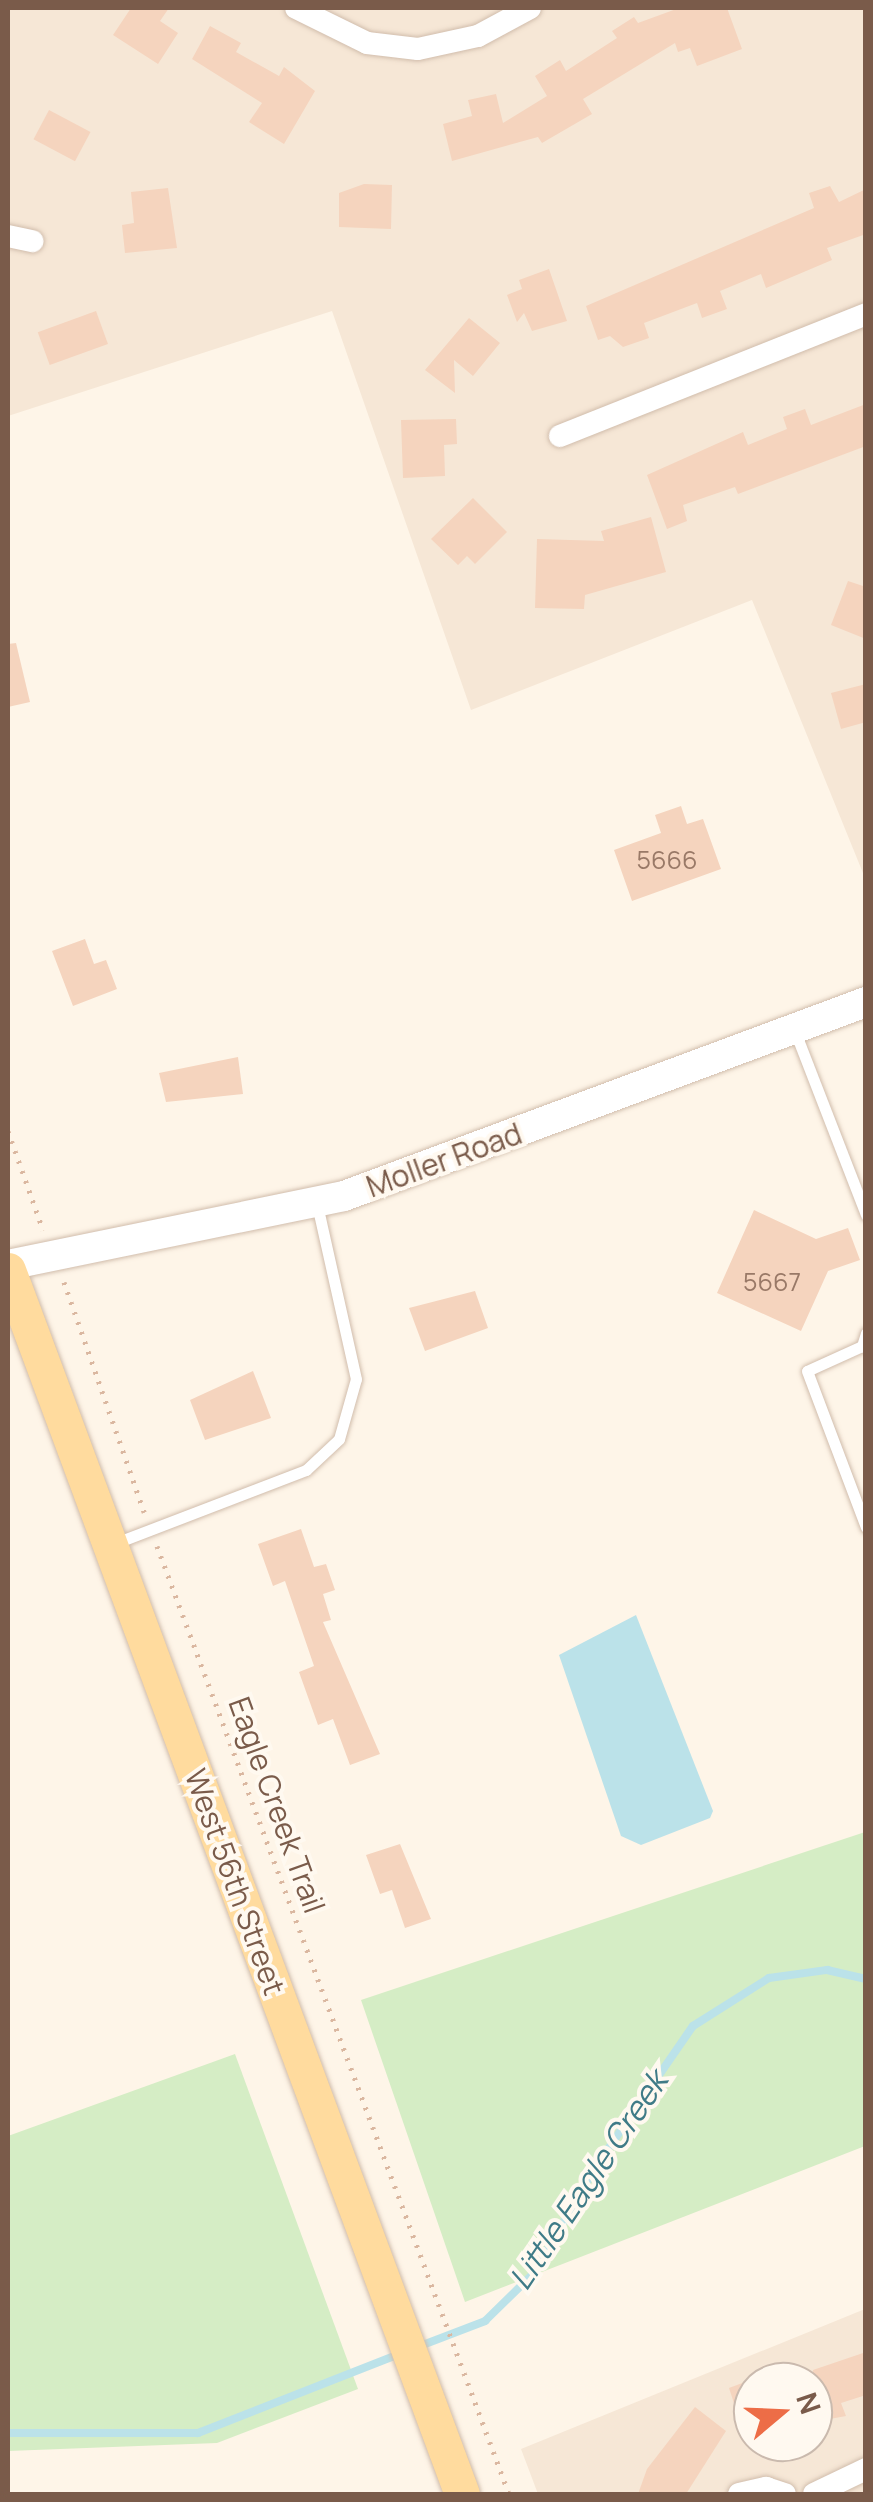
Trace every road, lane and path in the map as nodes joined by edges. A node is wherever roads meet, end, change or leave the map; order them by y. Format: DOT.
graph roads {
  1 [pos="296,8"];
  2 [pos="530,8"];
  3 [pos="8,236"];
  4 [pos="32,242"];
  5 [pos="866,314"];
  6 [pos="560,436"];
  7 [pos="866,1002"];
  8 [pos="794,1029"];
  9 [pos="8,1131"];
  10 [pos="317,1204"];
  11 [pos="866,1215"];
  12 [pos="53,1258"];
  13 [pos="8,1267"];
  14 [pos="866,1333"];
  15 [pos="150,1527"];
  16 [pos="866,1527"];
  17 [pos="110,1546"];
  18 [pos="866,2470"];
  19 [pos="462,2494"];
  20 [pos="509,2494"];
  21 [pos="739,2494"];
  22 [pos="785,2494"];
  23 [pos="814,2494"];
  1 -- 2 [label="street"];
  3 -- 4 [label="street"];
  5 -- 6 [label="street"];
  7 -- 8 [label="street, Moller Road"];
  8 -- 10 [label="street, Moller Road"];
  8 -- 11 [label="lane"];
  9 -- 12 [label="path, Eagle Creek Trail"];
  10 -- 12 [label="street, Moller Road"];
  10 -- 15 [label="lane"];
  12 -- 13 [label="street, Moller Road"];
  12 -- 15 [label="path, Eagle Creek Trail"];
  13 -- 17 [label="main road, West 56th Street"];
  14 -- 16 [label="lane"];
  15 -- 17 [label="lane"];
  15 -- 20 [label="path, Eagle Creek Trail"];
  17 -- 19 [label="main road, West 56th Street"];
  18 -- 23 [label="street"];
  21 -- 22 [label="street"];
}
